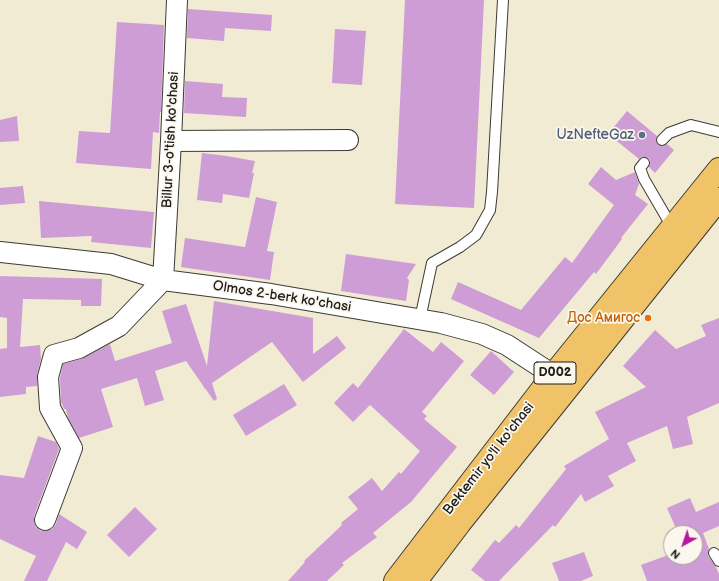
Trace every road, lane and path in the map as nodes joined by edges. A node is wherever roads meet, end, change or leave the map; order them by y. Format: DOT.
graph roads {
  1 [pos="176,0"];
  2 [pos="503,0"];
  3 [pos="719,132"];
  4 [pos="348,140"];
  5 [pos="662,140"];
  6 [pos="171,142"];
  7 [pos="644,163"];
  8 [pos="719,169"];
  9 [pos="717,206"];
  10 [pos="672,227"];
  11 [pos="0,252"];
  12 [pos="163,280"];
  13 [pos="420,319"];
  14 [pos="553,375"];
  15 [pos="45,520"];
  16 [pos="394,581"];
  17 [pos="416,581"];
  1 -- 6 [label="street, Billur 3-o'tish ko'chasi"];
  2 -- 13 [label="lane"];
  3 -- 5 [label="lane"];
  4 -- 6 [label="street"];
  6 -- 12 [label="street, Billur 3-o'tish ko'chasi"];
  7 -- 10 [label="lane"];
  8 -- 10 [label="highway, Bektemir yo'li ko'chasi / D002"];
  9 -- 17 [label="highway, Bektemir yo'li ko'chasi / D002"];
  10 -- 14 [label="highway, Bektemir yo'li ko'chasi / D002"];
  11 -- 12 [label="street, Olmos 2-berk ko'chasi"];
  12 -- 13 [label="street, Olmos 2-berk ko'chasi"];
  12 -- 15 [label="street"];
  13 -- 14 [label="street, Olmos 2-berk ko'chasi"];
  14 -- 16 [label="highway, Bektemir yo'li ko'chasi / D002"];
}
